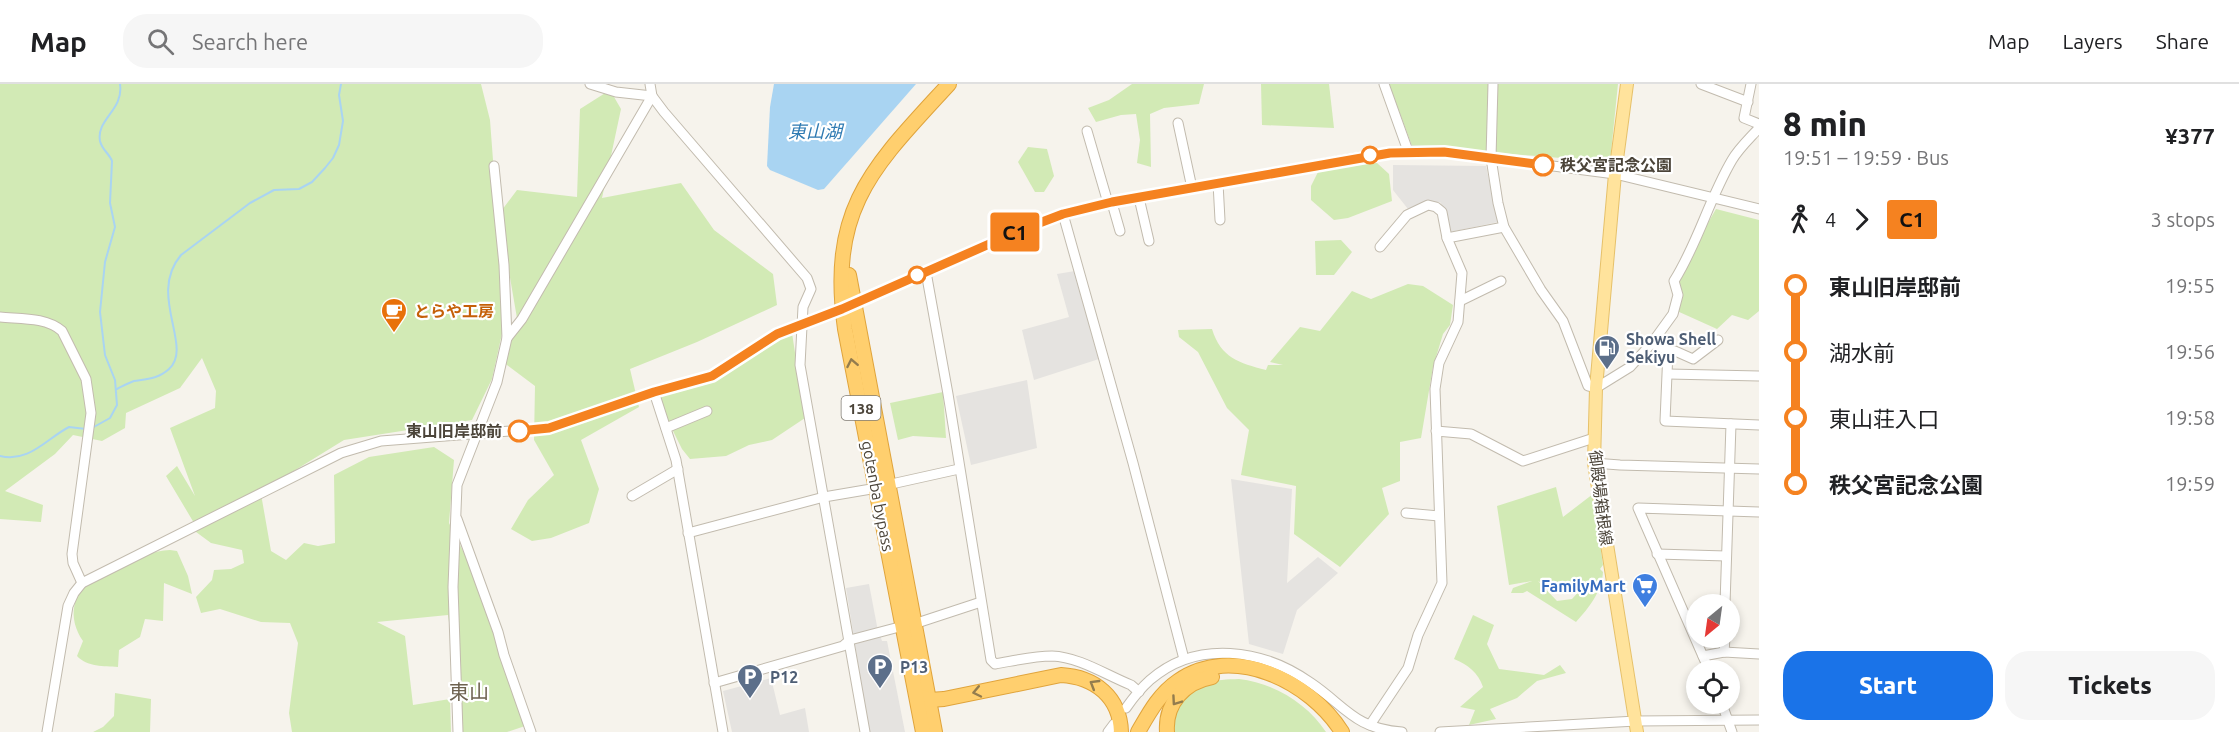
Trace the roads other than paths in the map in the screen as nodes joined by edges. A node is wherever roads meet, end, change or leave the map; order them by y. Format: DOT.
graph roads {
  1 [pos="590,84"];
  2 [pos="650,84"];
  3 [pos="949,84"];
  4 [pos="1384,84"];
  5 [pos="1493,84"];
  6 [pos="1628,84"];
  7 [pos="1701,84"];
  8 [pos="1751,84"];
  9 [pos="1715,87"];
  10 [pos="652,96"];
  11 [pos="1748,102"];
  12 [pos="1178,123"];
  13 [pos="1759,126"];
  14 [pos="1087,131"];
  15 [pos="1408,151"];
  16 [pos="1491,158"];
  17 [pos="494,166"];
  18 [pos="1615,174"];
  19 [pos="1218,183"];
  20 [pos="1192,188"];
  21 [pos="1139,198"];
  22 [pos="1713,198"];
  23 [pos="1110,203"];
  24 [pos="1759,210"];
  25 [pos="1063,214"];
  26 [pos="1220,220"];
  27 [pos="1504,226"];
  28 [pos="1120,231"];
  29 [pos="1447,238"];
  30 [pos="1149,242"];
  31 [pos="1380,247"];
  32 [pos="926,272"];
  33 [pos="1501,281"];
  34 [pos="1460,301"];
  35 [pos="848,307"];
  36 [pos="0,317"];
  37 [pos="801,325"];
  38 [pos="507,338"];
  39 [pos="1718,340"];
  40 [pos="1652,343"];
  41 [pos="1668,352"];
  42 [pos="1668,374"];
  43 [pos="1759,376"];
  44 [pos="1596,388"];
  45 [pos="654,392"];
  46 [pos="707,411"];
  47 [pos="1731,424"];
  48 [pos="1759,425"];
  49 [pos="666,428"];
  50 [pos="1436,431"];
  51 [pos="476,435"];
  52 [pos="1594,438"];
  53 [pos="1594,463"];
  54 [pos="1730,468"];
  55 [pos="959,469"];
  56 [pos="1759,469"];
  57 [pos="678,470"];
  58 [pos="882,487"];
  59 [pos="632,496"];
  60 [pos="824,497"];
  61 [pos="1728,511"];
  62 [pos="1759,512"];
  63 [pos="1406,513"];
  64 [pos="454,514"];
  65 [pos="1439,516"];
  66 [pos="688,533"];
  67 [pos="1657,554"];
  68 [pos="1726,556"];
  69 [pos="82,583"];
  70 [pos="1725,594"];
  71 [pos="981,602"];
  72 [pos="908,625"];
  73 [pos="850,640"];
  74 [pos="1724,648"];
  75 [pos="1724,652"];
  76 [pos="1759,654"];
  77 [pos="1703,656"];
  78 [pos="1184,659"];
  79 [pos="1705,660"];
  80 [pos="714,683"];
  81 [pos="916,692"];
  82 [pos="1139,692"];
  83 [pos="944,699"];
  84 [pos="929,700"];
  85 [pos="1126,708"];
  86 [pos="1726,714"];
  87 [pos="932,717"];
  88 [pos="1729,720"];
  89 [pos="1759,720"];
  90 [pos="1370,725"];
  91 [pos="1636,726"];
  92 [pos="1115,729"];
  93 [pos="46,732"];
  94 [pos="458,732"];
  95 [pos="531,732"];
  96 [pos="723,732"];
  97 [pos="865,732"];
  98 [pos="923,732"];
  99 [pos="935,732"];
  100 [pos="1138,732"];
  101 [pos="1167,732"];
  102 [pos="1331,732"];
  103 [pos="1342,732"];
  104 [pos="1402,732"];
  105 [pos="1440,732"];
  106 [pos="1732,732"];
  1 -- 10 [label="street"];
  2 -- 10 [label="street"];
  3 -- 35 [label="highway, gotenba bypass / 138"];
  4 -- 15 [label="street"];
  5 -- 16 [label="street"];
  6 -- 18 [label="main road, 御殿場箱根線"];
  7 -- 9 [label="street"];
  8 -- 11 [label="street"];
  9 -- 11 [label="street"];
  10 -- 37 [label="street"];
  10 -- 38 [label="street"];
  11 -- 13 [label="street"];
  12 -- 20 [label="street"];
  13 -- 22 [label="street"];
  14 -- 23 [label="street"];
  15 -- 16 [label="street"];
  15 -- 19 [label="street"];
  16 -- 18 [label="street"];
  16 -- 27 [label="street"];
  17 -- 38 [label="street"];
  18 -- 22 [label="street"];
  18 -- 44 [label="main road, 御殿場箱根線"];
  19 -- 20 [label="street"];
  19 -- 26 [label="street"];
  20 -- 21 [label="street"];
  21 -- 23 [label="street"];
  21 -- 30 [label="street"];
  22 -- 24 [label="street"];
  22 -- 40 [label="street"];
  23 -- 25 [label="street"];
  23 -- 28 [label="street"];
  25 -- 32 [label="street"];
  25 -- 78 [label="street"];
  27 -- 29 [label="street"];
  27 -- 44 [label="street"];
  29 -- 31 [label="street"];
  29 -- 34 [label="street"];
  32 -- 35 [label="street"];
  32 -- 55 [label="street"];
  33 -- 34 [label="street"];
  34 -- 50 [label="street"];
  35 -- 37 [label="street"];
  35 -- 58 [label="highway, gotenba bypass / 138"];
  36 -- 69 [label="street"];
  37 -- 45 [label="street"];
  37 -- 60 [label="street"];
  38 -- 51 [label="street"];
  39 -- 41 [label="street"];
  40 -- 41 [label="street"];
  40 -- 44 [label="street"];
  41 -- 42 [label="street"];
  42 -- 43 [label="street"];
  42 -- 47 [label="street"];
  44 -- 52 [label="main road, 御殿場箱根線"];
  45 -- 49 [label="street"];
  45 -- 51 [label="street"];
  46 -- 49 [label="street"];
  47 -- 48 [label="street"];
  47 -- 54 [label="street"];
  49 -- 57 [label="street"];
  50 -- 52 [label="street"];
  50 -- 65 [label="street"];
  51 -- 64 [label="street"];
  51 -- 69 [label="street"];
  52 -- 53 [label="main road, 御殿場箱根線"];
  53 -- 54 [label="street"];
  53 -- 91 [label="main road, 御殿場箱根線"];
  54 -- 56 [label="street"];
  54 -- 61 [label="street"];
  55 -- 58 [label="street"];
  55 -- 71 [label="street"];
  57 -- 59 [label="street"];
  57 -- 66 [label="street"];
  58 -- 60 [label="street"];
  58 -- 72 [label="highway, gotenba bypass / 138"];
  60 -- 66 [label="street"];
  60 -- 73 [label="street"];
  61 -- 62 [label="street"];
  61 -- 67 [label="street"];
  61 -- 68 [label="street"];
  63 -- 65 [label="street"];
  64 -- 94 [label="street"];
  64 -- 95 [label="street"];
  65 -- 90 [label="street"];
  66 -- 80 [label="street"];
  67 -- 68 [label="street"];
  67 -- 77 [label="street"];
  68 -- 70 [label="street"];
  69 -- 93 [label="street"];
  71 -- 72 [label="street"];
  71 -- 82 [label="street"];
  72 -- 73 [label="street"];
  72 -- 81 [label="highway, gotenba bypass / 138"];
  72 -- 84 [label="highway, gotenba bypass / 138"];
  73 -- 80 [label="street"];
  73 -- 97 [label="street"];
  74 -- 75 [label="street"];
  75 -- 76 [label="street"];
  75 -- 77 [label="street"];
  77 -- 79 [label="street"];
  78 -- 82 [label="street"];
  78 -- 90 [label="street"];
  80 -- 96 [label="street"];
  81 -- 84 [label="highway"];
  81 -- 98 [label="highway, gotenba bypass / 138"];
  82 -- 85 [label="street"];
  83 -- 84 [label="highway"];
  83 -- 87 [label="highway"];
  92 -- 83 [label="highway, one-way"];
  84 -- 87 [label="highway, gotenba bypass / 138"];
  86 -- 88 [label="street"];
  87 -- 99 [label="highway, gotenba bypass / 138"];
  88 -- 89 [label="street"];
  88 -- 91 [label="street"];
  88 -- 106 [label="street"];
  90 -- 104 [label="street"];
  91 -- 105 [label="street"];
  100 -- 103 [label="highway"];
  102 -- 101 [label="highway, one-way"];
}
